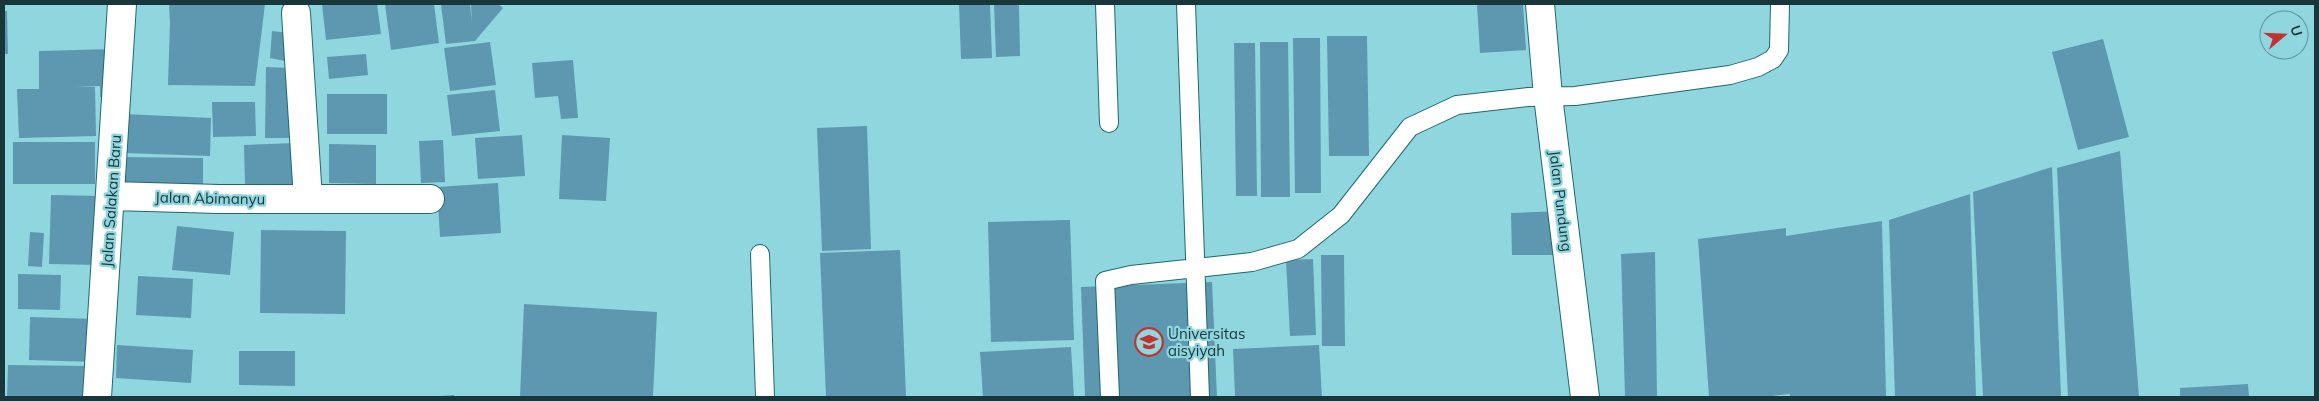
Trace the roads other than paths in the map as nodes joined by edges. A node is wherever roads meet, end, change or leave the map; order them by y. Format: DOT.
graph roads {
  1 [pos="122,4"];
  2 [pos="1105,4"];
  3 [pos="1186,4"];
  4 [pos="1540,4"];
  5 [pos="1780,4"];
  6 [pos="296,13"];
  7 [pos="1548,96"];
  8 [pos="1109,123"];
  9 [pos="111,196"];
  10 [pos="308,199"];
  11 [pos="430,199"];
  12 [pos="760,254"];
  13 [pos="1196,267"];
  14 [pos="98,397"];
  15 [pos="765,397"];
  16 [pos="1110,397"];
  17 [pos="1200,397"];
  18 [pos="1585,397"];
  1 -- 9 [label="street, Jalan Salakan Baru"];
  2 -- 8 [label="lane"];
  3 -- 13 [label="lane"];
  4 -- 7 [label="street, Jalan Pundung"];
  5 -- 7 [label="lane"];
  6 -- 10 [label="street"];
  7 -- 13 [label="lane"];
  7 -- 18 [label="street, Jalan Pundung"];
  9 -- 10 [label="street, Jalan Abimanyu"];
  9 -- 14 [label="street, Jalan Salakan Baru"];
  10 -- 11 [label="street, Jalan Abimanyu"];
  12 -- 15 [label="lane"];
  13 -- 16 [label="lane"];
  13 -- 17 [label="lane"];
}
